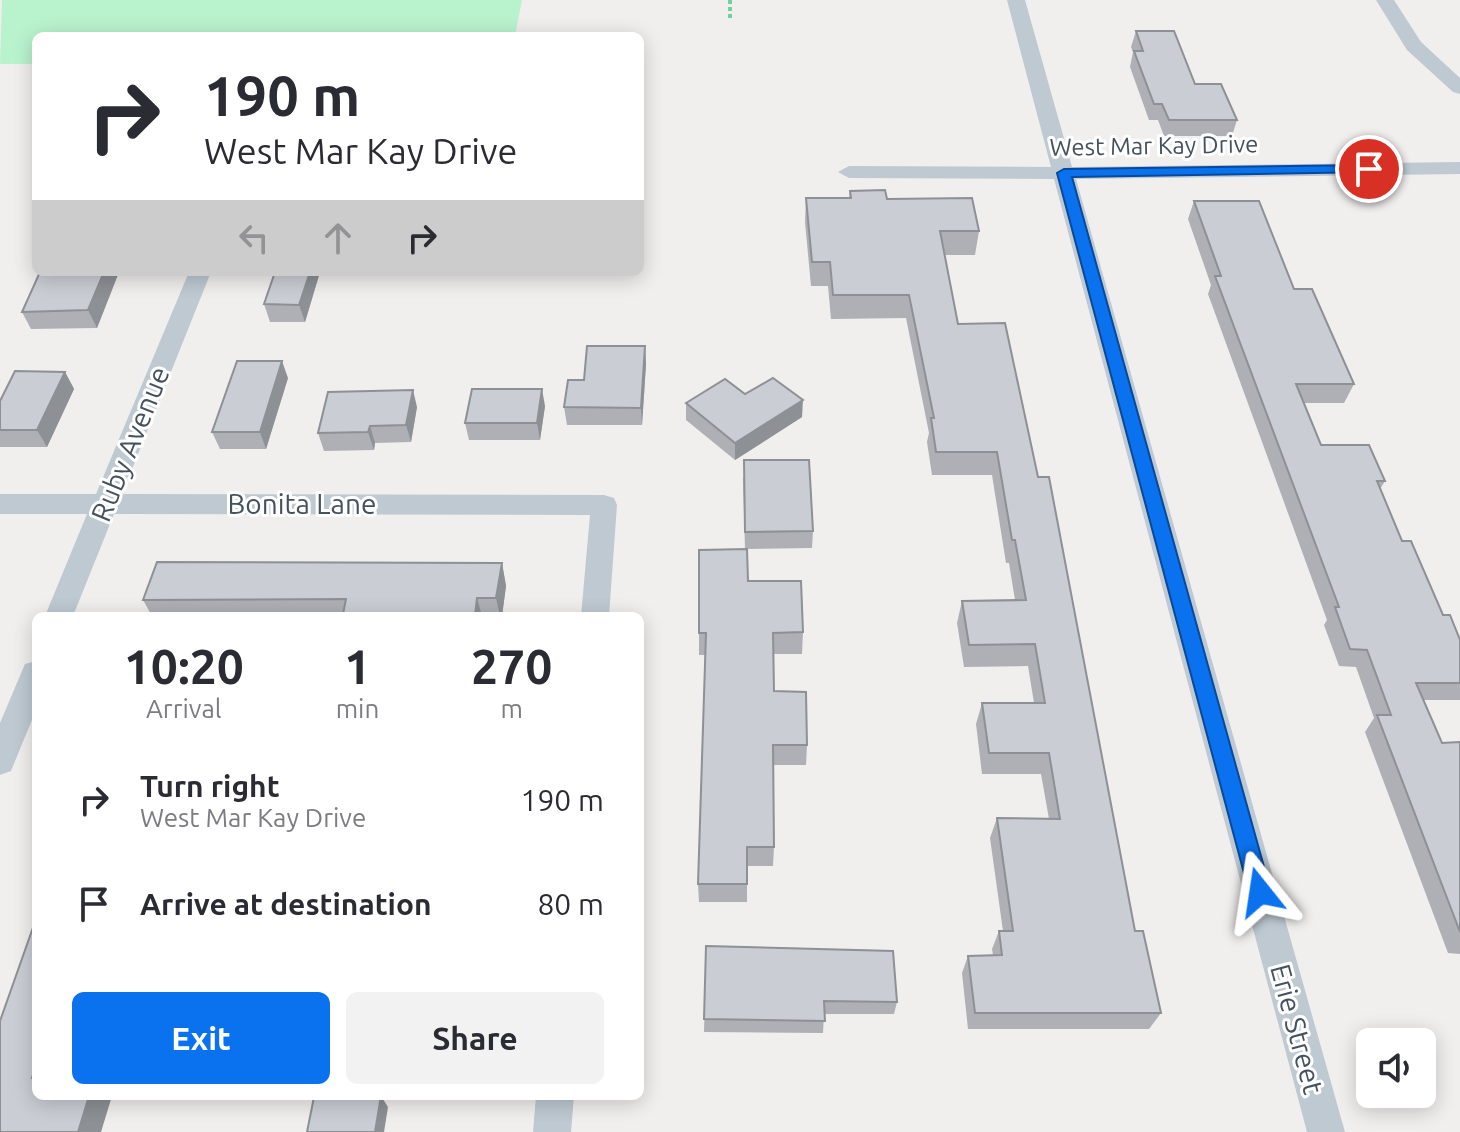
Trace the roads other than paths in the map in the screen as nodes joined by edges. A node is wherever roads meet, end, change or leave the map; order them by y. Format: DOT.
graph roads {
  1 [pos="1016,0"];
  2 [pos="1385,0"];
  3 [pos="1460,88"];
  4 [pos="1460,168"];
  5 [pos="849,172"];
  6 [pos="1064,173"];
  7 [pos="198,276"];
  8 [pos="0,504"];
  9 [pos="105,504"];
  10 [pos="61,612"];
  11 [pos="595,612"];
  12 [pos="32,683"];
  13 [pos="0,761"];
  14 [pos="555,1100"];
  15 [pos="552,1132"];
  16 [pos="1326,1132"];
  1 -- 6 [label="street, Erie Street"];
  2 -- 3 [label="street"];
  4 -- 6 [label="street, West Mar Kay Drive"];
  5 -- 6 [label="street, West Mar Kay Drive"];
  6 -- 16 [label="street, Erie Street"];
  7 -- 9 [label="street, Ruby Avenue"];
  8 -- 9 [label="street, Bonita Lane"];
  9 -- 10 [label="street, Ruby Avenue"];
  9 -- 11 [label="street, Bonita Lane"];
  12 -- 13 [label="street"];
  14 -- 15 [label="street"];
}
